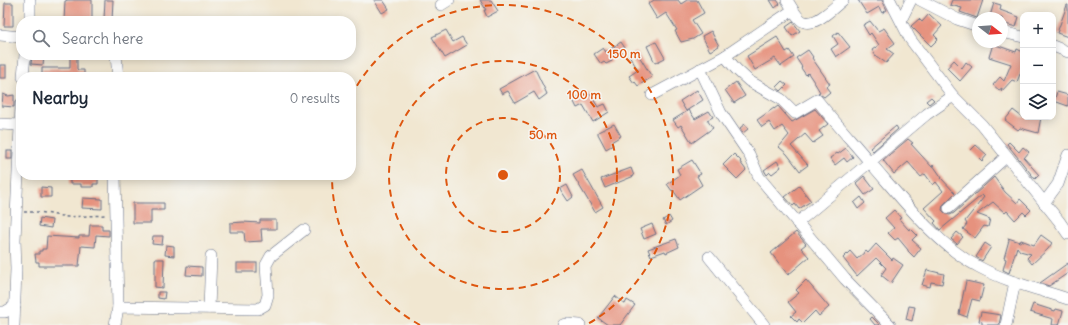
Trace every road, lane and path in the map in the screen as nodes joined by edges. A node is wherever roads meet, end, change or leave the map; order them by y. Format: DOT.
graph roads {
  1 [pos="30,0"];
  2 [pos="786,0"];
  3 [pos="843,0"];
  4 [pos="890,0"];
  5 [pos="911,0"];
  6 [pos="920,0"];
  7 [pos="793,10"];
  8 [pos="30,16"];
  9 [pos="901,20"];
  10 [pos="972,24"];
  11 [pos="1008,33"];
  12 [pos="0,35"];
  13 [pos="1020,36"];
  14 [pos="16,37"];
  15 [pos="1056,47"];
  16 [pos="1068,52"];
  17 [pos="725,56"];
  18 [pos="25,60"];
  19 [pos="116,60"];
  20 [pos="700,68"];
  21 [pos="23,72"];
  22 [pos="118,72"];
  23 [pos="652,94"];
  24 [pos="953,96"];
  25 [pos="0,124"];
  26 [pos="16,125"];
  27 [pos="1068,155"];
  28 [pos="1007,156"];
  29 [pos="869,161"];
  30 [pos="18,180"];
  31 [pos="115,180"];
  32 [pos="1044,203"];
  33 [pos="949,208"];
  34 [pos="17,212"];
  35 [pos="116,213"];
  36 [pos="797,223"];
  37 [pos="304,230"];
  38 [pos="1068,234"];
  39 [pos="211,256"];
  40 [pos="709,257"];
  41 [pos="1015,282"];
  42 [pos="1068,299"];
  43 [pos="16,306"];
  44 [pos="118,307"];
  45 [pos="209,308"];
  46 [pos="0,312"];
  47 [pos="14,325"];
  48 [pos="115,325"];
  49 [pos="563,325"];
  50 [pos="580,325"];
  51 [pos="764,325"];
  52 [pos="890,325"];
  53 [pos="1006,325"];
  1 -- 8 [label="street"];
  2 -- 7 [label="street"];
  3 -- 7 [label="street"];
  4 -- 9 [label="street"];
  5 -- 9 [label="street"];
  6 -- 10 [label="street"];
  7 -- 17 [label="street"];
  9 -- 24 [label="street"];
  11 -- 13 [label="street"];
  12 -- 14 [label="street"];
  15 -- 16 [label="street"];
  17 -- 20 [label="street"];
  17 -- 29 [label="street"];
  18 -- 21 [label="street"];
  19 -- 22 [label="street"];
  20 -- 23 [label="street"];
  20 -- 36 [label="street"];
  24 -- 28 [label="street"];
  24 -- 29 [label="street"];
  25 -- 26 [label="street"];
  27 -- 32 [label="street"];
  28 -- 32 [label="street"];
  28 -- 33 [label="street"];
  29 -- 36 [label="street"];
  29 -- 41 [label="street"];
  30 -- 34 [label="street"];
  31 -- 35 [label="street"];
  32 -- 38 [label="street"];
  34 -- 35 [label="path"];
  34 -- 43 [label="street"];
  35 -- 44 [label="street"];
  36 -- 52 [label="street"];
  37 -- 45 [label="street"];
  39 -- 45 [label="street"];
  40 -- 51 [label="street"];
  41 -- 42 [label="street"];
  41 -- 53 [label="street"];
  43 -- 46 [label="street"];
  43 -- 47 [label="street"];
  44 -- 45 [label="street"];
  44 -- 48 [label="street"];
  49 -- 50 [label="street"];
}
